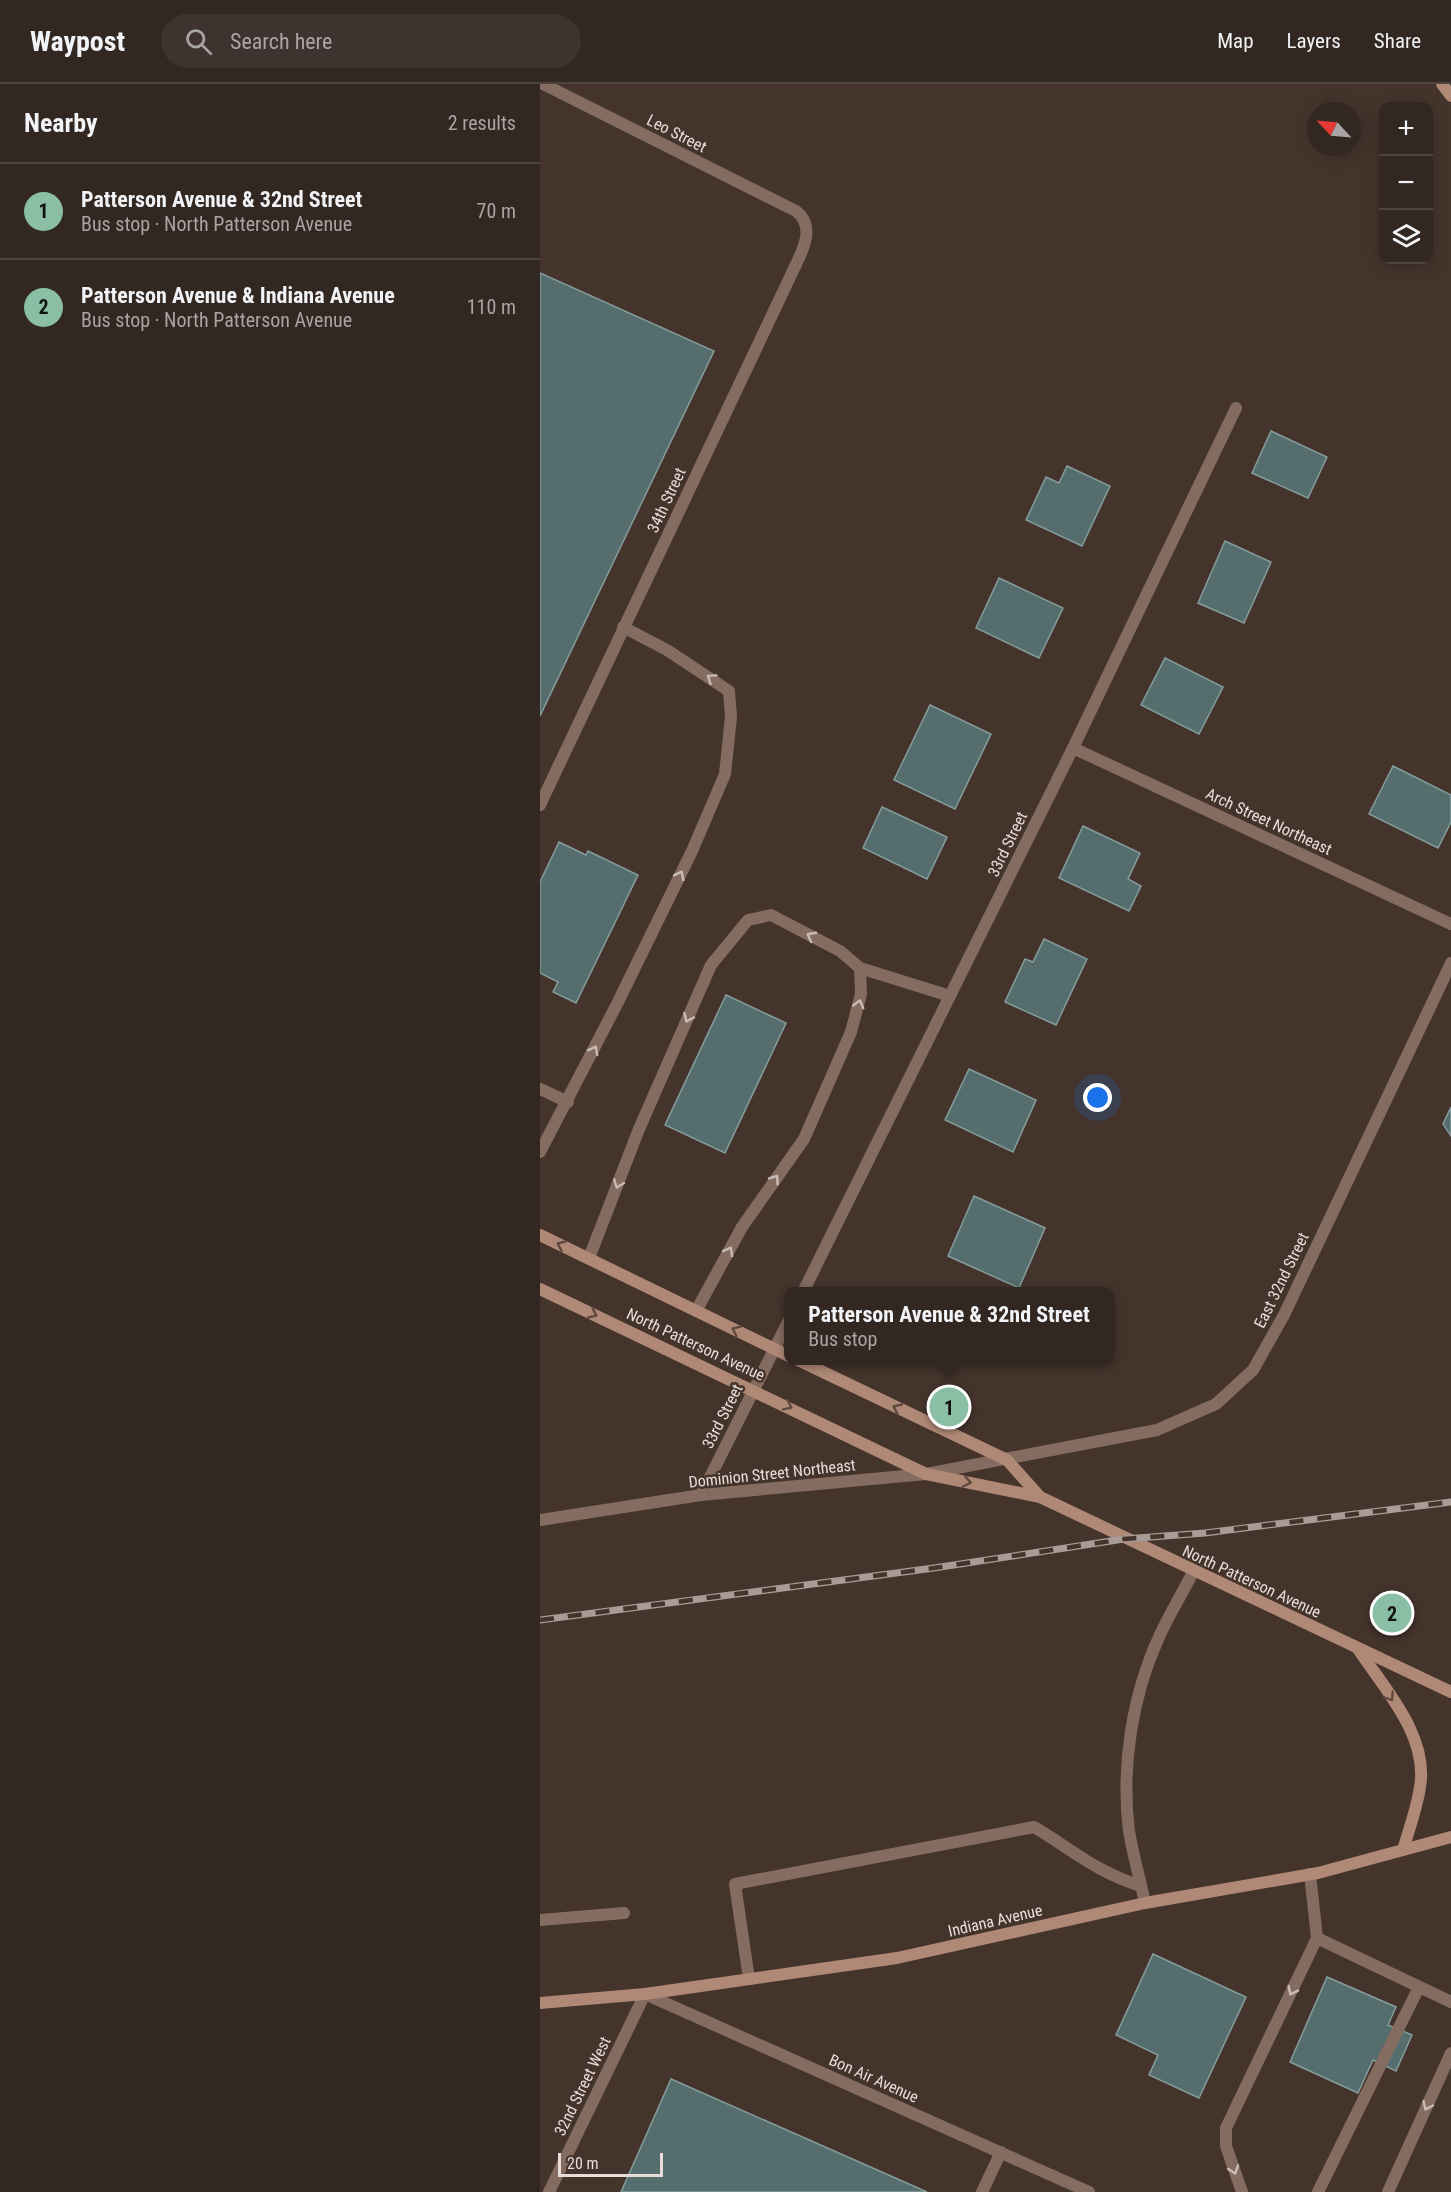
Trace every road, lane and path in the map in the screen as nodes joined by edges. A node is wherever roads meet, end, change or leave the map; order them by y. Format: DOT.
graph roads {
  1 [pos="543,84"];
  2 [pos="1442,84"];
  3 [pos="1451,96"];
  4 [pos="796,211"];
  5 [pos="1236,408"];
  6 [pos="623,627"];
  7 [pos="1073,748"];
  8 [pos="540,805"];
  9 [pos="1451,924"];
  10 [pos="1451,963"];
  11 [pos="860,968"];
  12 [pos="950,996"];
  13 [pos="540,1089"];
  14 [pos="568,1102"];
  15 [pos="540,1152"];
  16 [pos="540,1235"];
  17 [pos="589,1257"];
  18 [pos="804,1287"];
  19 [pos="540,1289"];
  20 [pos="696,1311"];
  21 [pos="784,1330"];
  22 [pos="774,1349"];
  23 [pos="784,1354"];
  24 [pos="808,1365"];
  25 [pos="754,1390"];
  26 [pos="1007,1460"];
  27 [pos="926,1474"];
  28 [pos="701,1495"];
  29 [pos="1040,1497"];
  30 [pos="540,1520"];
  31 [pos="1193,1572"];
  32 [pos="1357,1648"];
  33 [pos="1451,1692"];
  34 [pos="1451,1837"];
  35 [pos="1403,1850"];
  36 [pos="1310,1874"];
  37 [pos="1141,1886"];
  38 [pos="1145,1903"];
  39 [pos="624,1913"];
  40 [pos="540,1920"];
  41 [pos="1317,1938"];
  42 [pos="749,1979"];
  43 [pos="1419,1987"];
  44 [pos="645,1994"];
  45 [pos="1451,2002"];
  46 [pos="540,2003"];
  47 [pos="1451,2053"];
  48 [pos="1001,2152"];
  49 [pos="549,2192"];
  50 [pos="982,2192"];
  51 [pos="1089,2192"];
  52 [pos="1242,2192"];
  53 [pos="1318,2192"];
  54 [pos="1388,2192"];
  1 -- 4 [label="street, Leo Street"];
  2 -- 3 [label="main road"];
  4 -- 6 [label="street, 34th Street"];
  5 -- 7 [label="street, 33rd Street"];
  6 -- 8 [label="street, 34th Street"];
  14 -- 6 [label="street, one-way"];
  7 -- 9 [label="street, Arch Street Northeast"];
  7 -- 12 [label="street, 33rd Street"];
  10 -- 26 [label="street, East 32nd Street"];
  11 -- 12 [label="street"];
  11 -- 17 [label="street, one-way"];
  20 -- 11 [label="street, one-way"];
  12 -- 18 [label="street, 33rd Street"];
  13 -- 14 [label="street"];
  14 -- 15 [label="street"];
  17 -- 16 [label="main road, North Patterson Avenue, one-way"];
  17 -- 20 [label="main road, North Patterson Avenue"];
  19 -- 25 [label="main road, North Patterson Avenue, one-way"];
  22 -- 20 [label="main road, North Patterson Avenue, one-way"];
  21 -- 22 [label="street, 33rd Street"];
  22 -- 23 [label="main road, North Patterson Avenue"];
  22 -- 25 [label="street, 33rd Street"];
  26 -- 24 [label="main road, North Patterson Avenue, one-way"];
  25 -- 27 [label="main road, North Patterson Avenue, one-way"];
  25 -- 28 [label="street, 33rd Street"];
  26 -- 27 [label="street, Dominion Street Northeast"];
  26 -- 29 [label="main road, North Patterson Avenue"];
  27 -- 28 [label="street, Dominion Street Northeast"];
  27 -- 29 [label="main road, North Patterson Avenue, one-way"];
  28 -- 30 [label="street, Dominion Street Northeast"];
  29 -- 31 [label="main road, North Patterson Avenue"];
  31 -- 32 [label="main road, North Patterson Avenue"];
  31 -- 37 [label="street"];
  32 -- 33 [label="main road, North Patterson Avenue"];
  32 -- 35 [label="main road, one-way"];
  34 -- 35 [label="main road, Indiana Avenue"];
  35 -- 36 [label="main road, Indiana Avenue"];
  36 -- 38 [label="main road, Indiana Avenue"];
  36 -- 41 [label="street"];
  37 -- 38 [label="street"];
  37 -- 42 [label="street"];
  38 -- 42 [label="main road, Indiana Avenue"];
  39 -- 40 [label="street"];
  41 -- 43 [label="street"];
  41 -- 52 [label="street, one-way"];
  42 -- 44 [label="main road, Indiana Avenue"];
  43 -- 45 [label="street"];
  43 -- 53 [label="street"];
  44 -- 46 [label="main road, Indiana Avenue"];
  44 -- 48 [label="street, Bon Air Avenue"];
  44 -- 49 [label="street, 32nd Street West"];
  47 -- 54 [label="street, one-way"];
  48 -- 50 [label="street"];
  48 -- 51 [label="street, Bon Air Avenue"];
}
